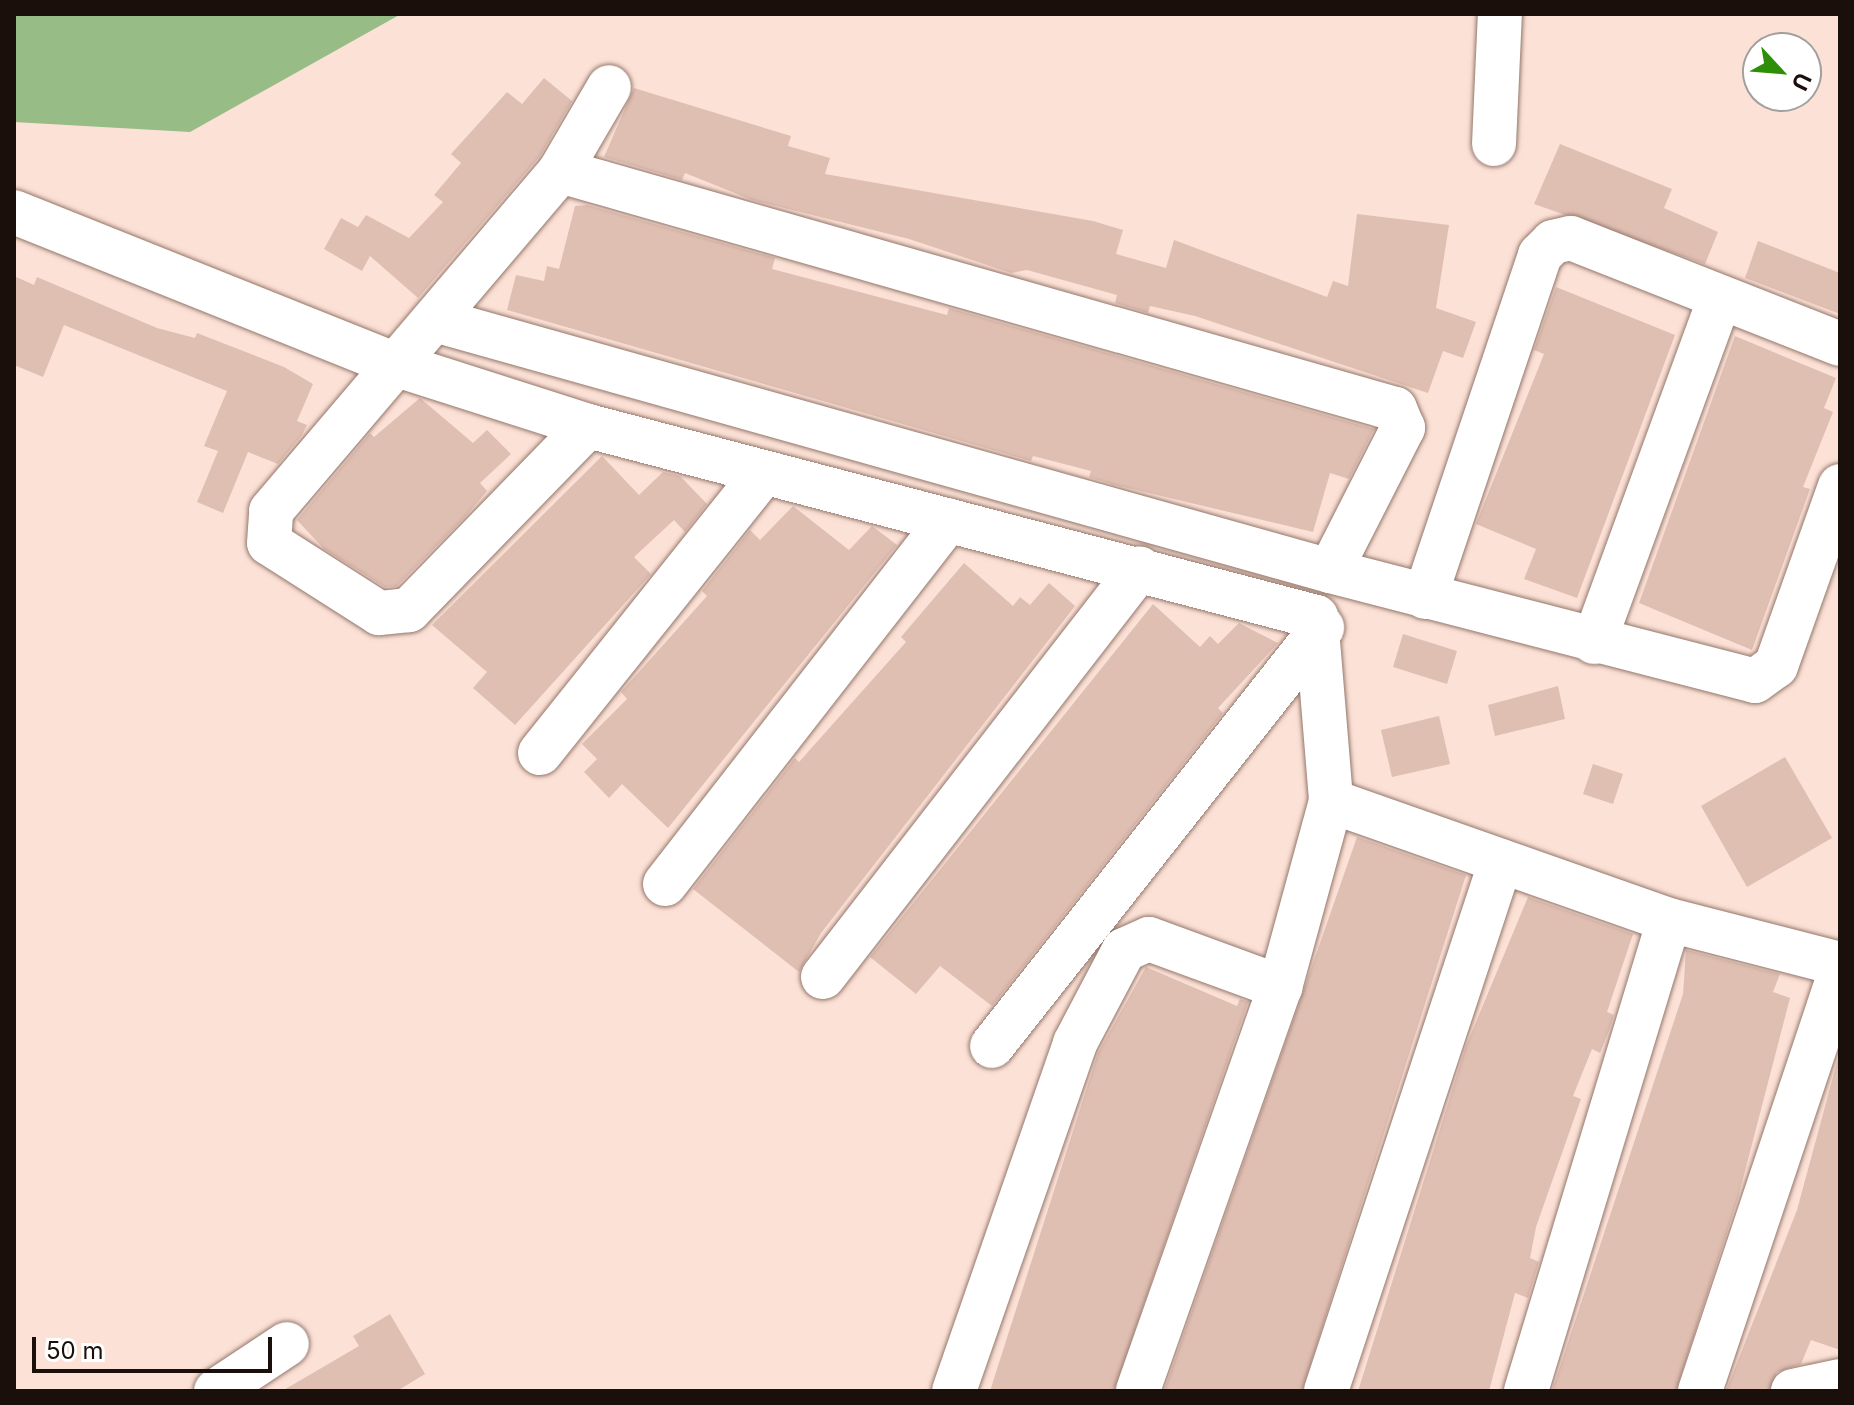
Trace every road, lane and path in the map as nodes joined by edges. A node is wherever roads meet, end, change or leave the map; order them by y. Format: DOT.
graph roads {
  1 [pos="1500,14"];
  2 [pos="609,87"];
  3 [pos="1494,144"];
  4 [pos="560,171"];
  5 [pos="14,212"];
  6 [pos="1720,297"];
  7 [pos="417,340"];
  8 [pos="1840,344"];
  9 [pos="588,426"];
  10 [pos="763,474"];
  11 [pos="1840,486"];
  12 [pos="948,520"];
  13 [pos="1140,568"];
  14 [pos="1330,571"];
  15 [pos="1425,597"];
  16 [pos="1322,628"];
  17 [pos="1594,642"];
  18 [pos="540,753"];
  19 [pos="1331,801"];
  20 [pos="1501,861"];
  21 [pos="665,884"];
  22 [pos="1669,920"];
  23 [pos="1840,964"];
  24 [pos="1840,972"];
  25 [pos="823,977"];
  26 [pos="1280,987"];
  27 [pos="992,1046"];
  28 [pos="287,1344"];
  29 [pos="1840,1381"];
  30 [pos="216,1391"];
  31 [pos="954,1391"];
  32 [pos="1138,1391"];
  33 [pos="1326,1391"];
  34 [pos="1526,1391"];
  35 [pos="1700,1391"];
  36 [pos="1793,1391"];
  1 -- 3 [label="street"];
  2 -- 4 [label="street"];
  4 -- 7 [label="street"];
  4 -- 14 [label="street"];
  5 -- 7 [label="street"];
  6 -- 8 [label="street"];
  6 -- 15 [label="street"];
  6 -- 17 [label="street"];
  7 -- 9 [label="street"];
  7 -- 9 [label="street"];
  7 -- 14 [label="street"];
  9 -- 10 [label="street"];
  10 -- 12 [label="street"];
  10 -- 18 [label="street"];
  11 -- 17 [label="street"];
  12 -- 13 [label="street"];
  12 -- 21 [label="street"];
  13 -- 16 [label="street"];
  13 -- 25 [label="street"];
  14 -- 15 [label="street"];
  15 -- 17 [label="street"];
  16 -- 19 [label="street"];
  16 -- 27 [label="street"];
  19 -- 20 [label="street"];
  19 -- 26 [label="street"];
  20 -- 22 [label="street"];
  20 -- 33 [label="street"];
  22 -- 23 [label="street"];
  22 -- 34 [label="street"];
  24 -- 35 [label="street"];
  26 -- 31 [label="street"];
  26 -- 32 [label="street"];
  28 -- 30 [label="street"];
  29 -- 36 [label="street"];
}
